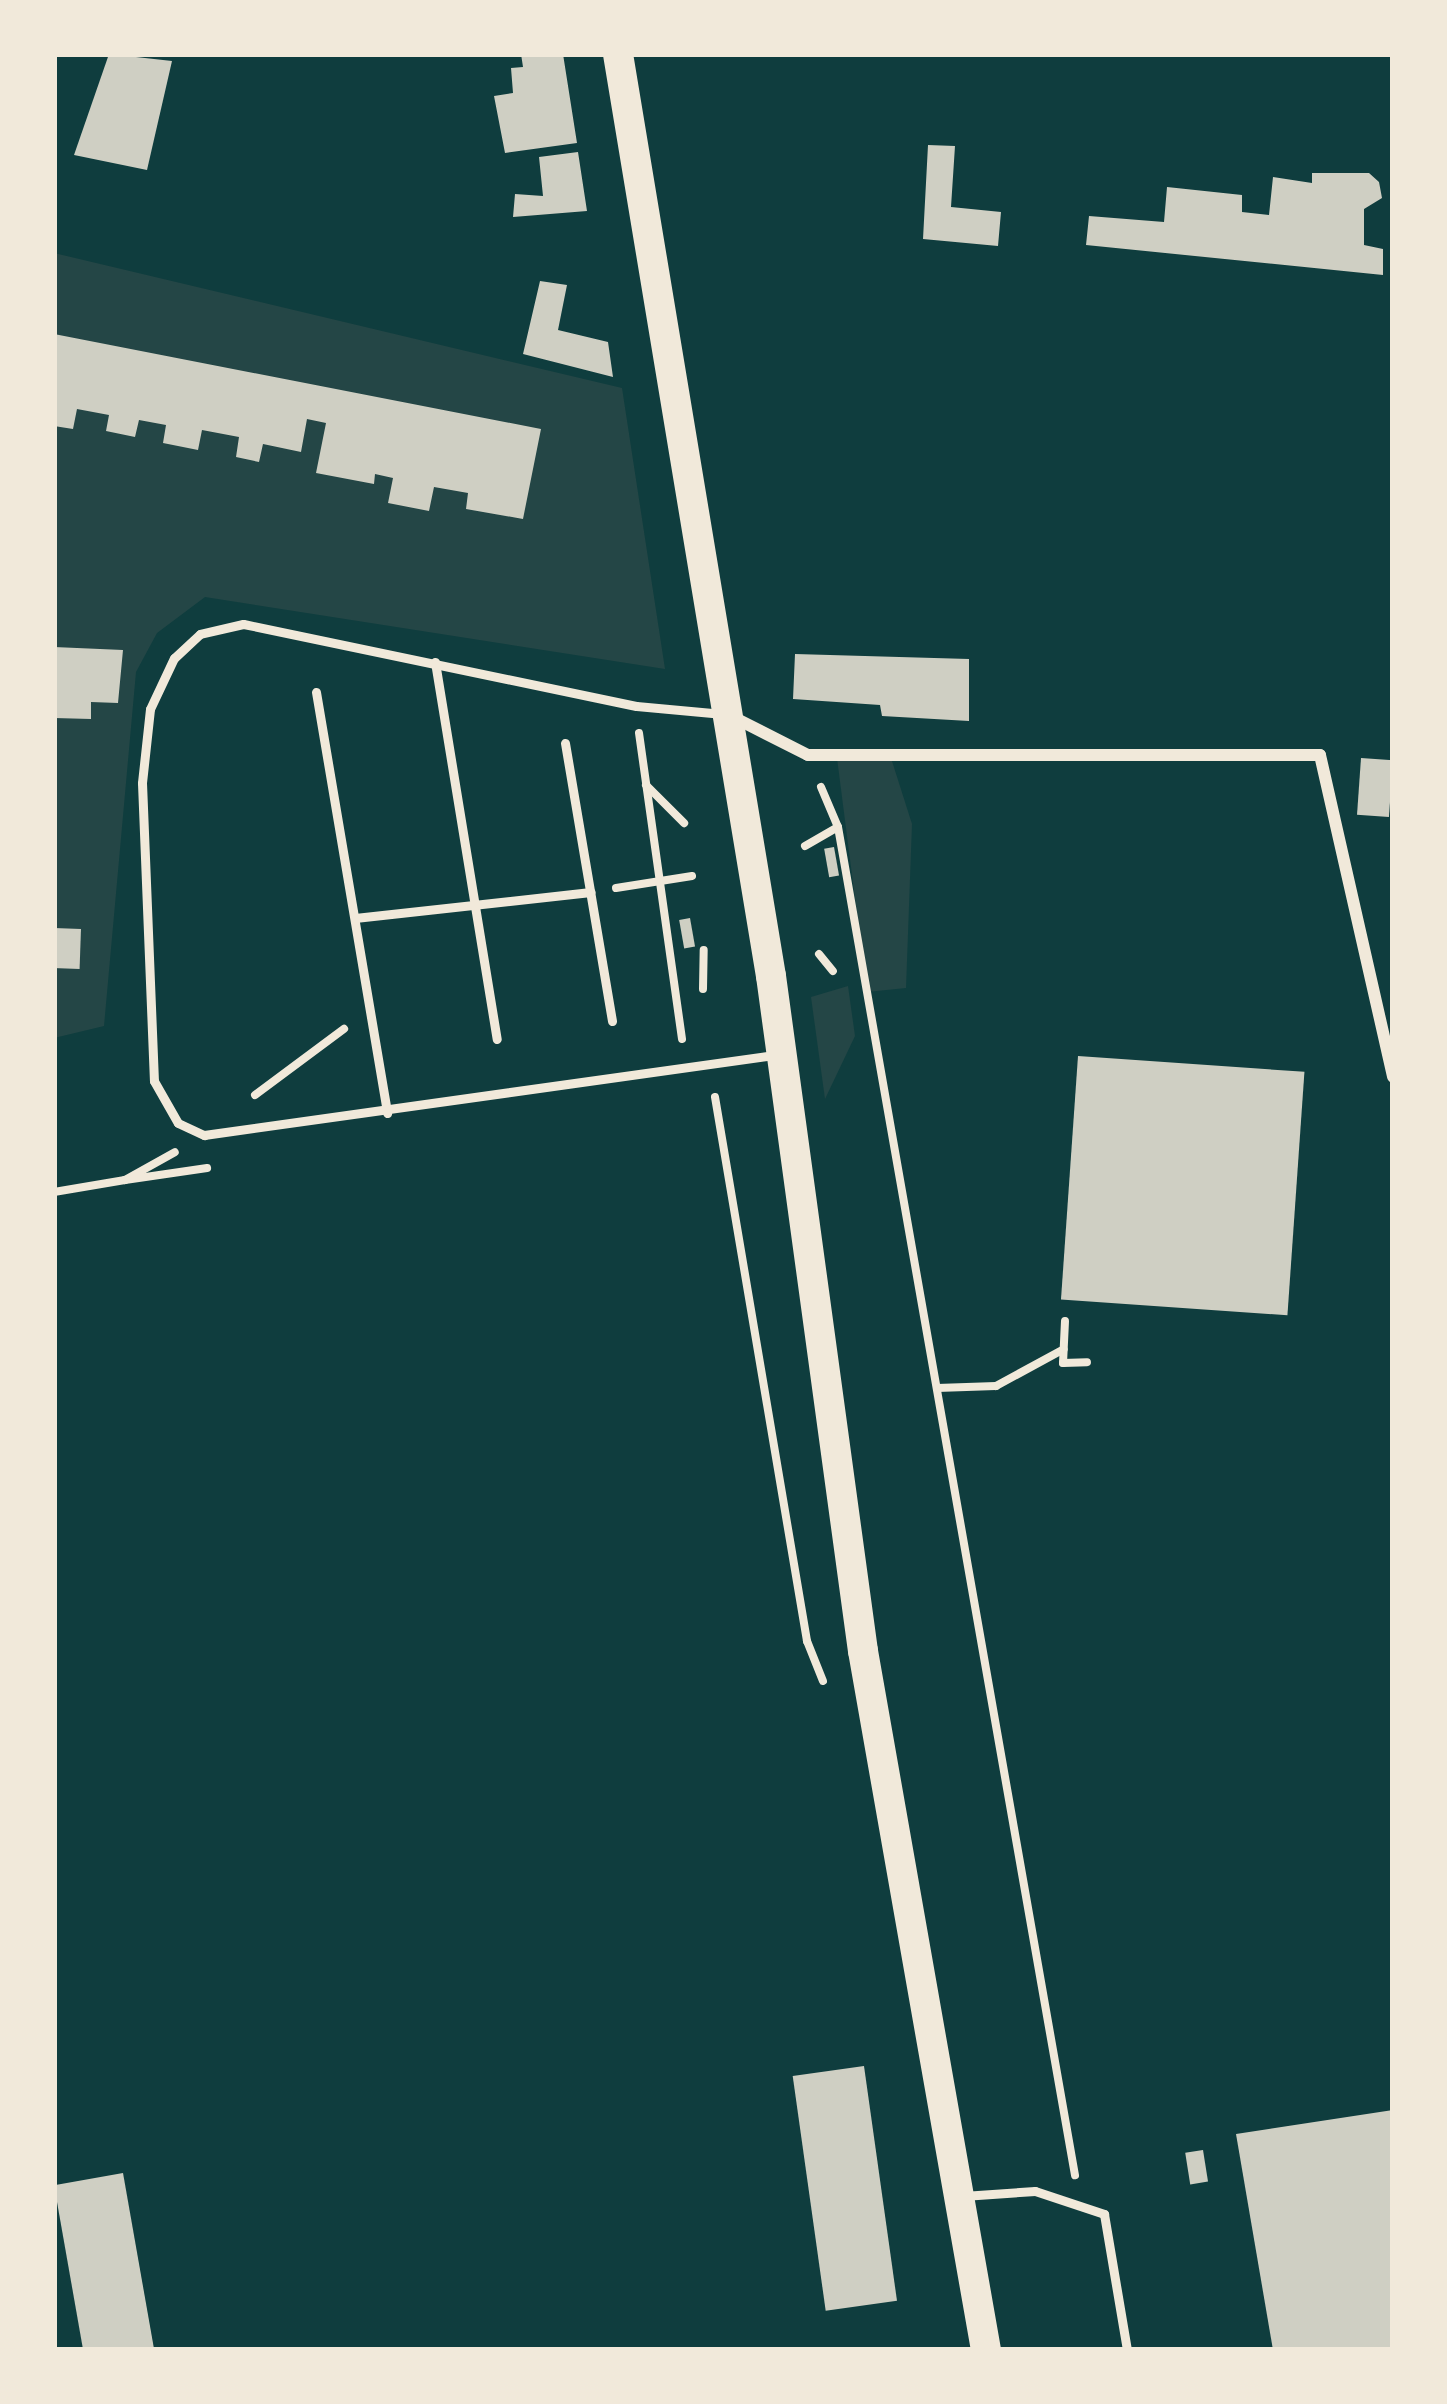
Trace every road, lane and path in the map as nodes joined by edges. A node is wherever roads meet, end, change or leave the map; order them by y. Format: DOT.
graph roads {
  1 [pos="618,54"];
  2 [pos="434,662"];
  3 [pos="316,692"];
  4 [pos="636,706"];
  5 [pos="728,715"];
  6 [pos="565,742"];
  7 [pos="808,755"];
  8 [pos="645,784"];
  9 [pos="684,823"];
  10 [pos="838,827"];
  11 [pos="805,846"];
  12 [pos="692,876"];
  13 [pos="656,881"];
  14 [pos="592,892"];
  15 [pos="475,909"];
  16 [pos="356,918"];
  17 [pos="704,950"];
  18 [pos="820,954"];
  19 [pos="833,971"];
  20 [pos="703,989"];
  21 [pos="612,1022"];
  22 [pos="497,1039"];
  23 [pos="779,1054"];
  24 [pos="685,1064"];
  25 [pos="1393,1077"];
  26 [pos="704,1098"];
  27 [pos="387,1113"];
  28 [pos="220,1167"];
  29 [pos="125,1180"];
  30 [pos="1065,1321"];
  31 [pos="1064,1349"];
  32 [pos="1088,1361"];
  33 [pos="936,1388"];
  34 [pos="833,1705"];
  35 [pos="958,2197"];
  36 [pos="1080,2206"];
  37 [pos="986,2350"];
  38 [pos="1127,2350"];
  1 -- 5 [label="main road"];
  2 -- 4 [label="lane"];
  2 -- 15 [label="lane"];
  2 -- 27 [label="lane"];
  3 -- 16 [label="lane"];
  4 -- 5 [label="lane"];
  4 -- 8 [label="path"];
  5 -- 7 [label="street"];
  5 -- 23 [label="main road"];
  6 -- 14 [label="lane"];
  7 -- 10 [label="path"];
  7 -- 25 [label="street"];
  8 -- 9 [label="path"];
  8 -- 13 [label="path"];
  10 -- 11 [label="path"];
  10 -- 33 [label="path"];
  12 -- 13 [label="path"];
  13 -- 14 [label="path"];
  13 -- 24 [label="path"];
  14 -- 15 [label="lane"];
  14 -- 21 [label="lane"];
  15 -- 16 [label="lane"];
  15 -- 22 [label="lane"];
  16 -- 27 [label="lane"];
  17 -- 20 [label="path"];
  18 -- 19 [label="path"];
  23 -- 24 [label="lane"];
  23 -- 35 [label="main road"];
  24 -- 27 [label="lane"];
  26 -- 34 [label="path"];
  28 -- 29 [label="path"];
  30 -- 31 [label="path"];
  31 -- 32 [label="path"];
  31 -- 33 [label="path"];
  33 -- 36 [label="path"];
  35 -- 36 [label="lane"];
  35 -- 37 [label="main road"];
  36 -- 38 [label="lane"];
}
